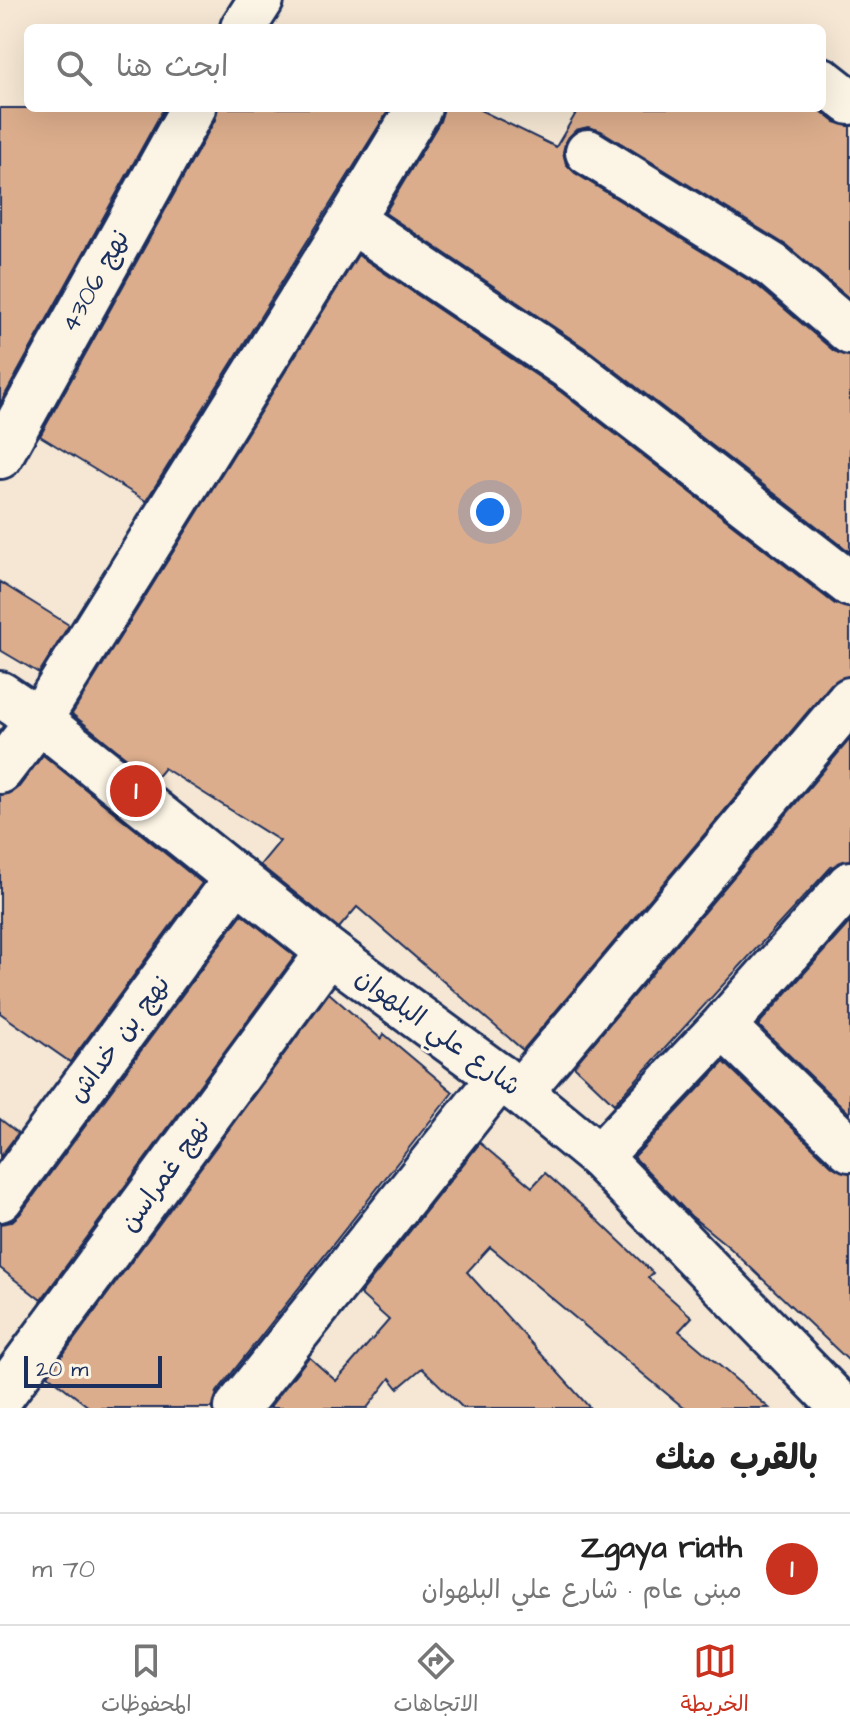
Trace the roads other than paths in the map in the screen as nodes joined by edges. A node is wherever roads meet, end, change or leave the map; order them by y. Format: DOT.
graph roads {
  1 [pos="261,0"];
  2 [pos="246,24"];
  3 [pos="826,83"];
  4 [pos="850,102"];
  5 [pos="191,112"];
  6 [pos="417,112"];
  7 [pos="588,152"];
  8 [pos="351,220"];
  9 [pos="850,332"];
  10 [pos="0,456"];
  11 [pos="850,584"];
  12 [pos="0,694"];
  13 [pos="850,700"];
  14 [pos="39,720"];
  15 [pos="0,771"];
  16 [pos="237,878"];
  17 [pos="850,884"];
  18 [pos="329,952"];
  19 [pos="723,1026"];
  20 [pos="510,1084"];
  21 [pos="850,1149"];
  22 [pos="599,1157"];
  23 [pos="0,1199"];
  24 [pos="0,1398"];
  25 [pos="237,1408"];
  26 [pos="843,1408"];
  1 -- 2 [label="street"];
  3 -- 4 [label="street"];
  5 -- 10 [label="street, نهج 4306"];
  6 -- 8 [label="street"];
  7 -- 9 [label="street"];
  8 -- 11 [label="street"];
  8 -- 14 [label="street"];
  12 -- 14 [label="street, شارع علي البلهوان"];
  13 -- 20 [label="street"];
  14 -- 15 [label="street"];
  14 -- 16 [label="street, شارع علي البلهوان"];
  16 -- 18 [label="street, شارع علي البلهوان"];
  16 -- 23 [label="street, نهج بن خداش"];
  17 -- 19 [label="street"];
  18 -- 20 [label="street, شارع علي البلهوان"];
  18 -- 24 [label="street, نهج غمراسن"];
  19 -- 21 [label="street"];
  19 -- 22 [label="street"];
  20 -- 22 [label="street, شارع علي البلهوان"];
  20 -- 25 [label="street"];
  22 -- 26 [label="street, شارع علي البلهوان"];
}
